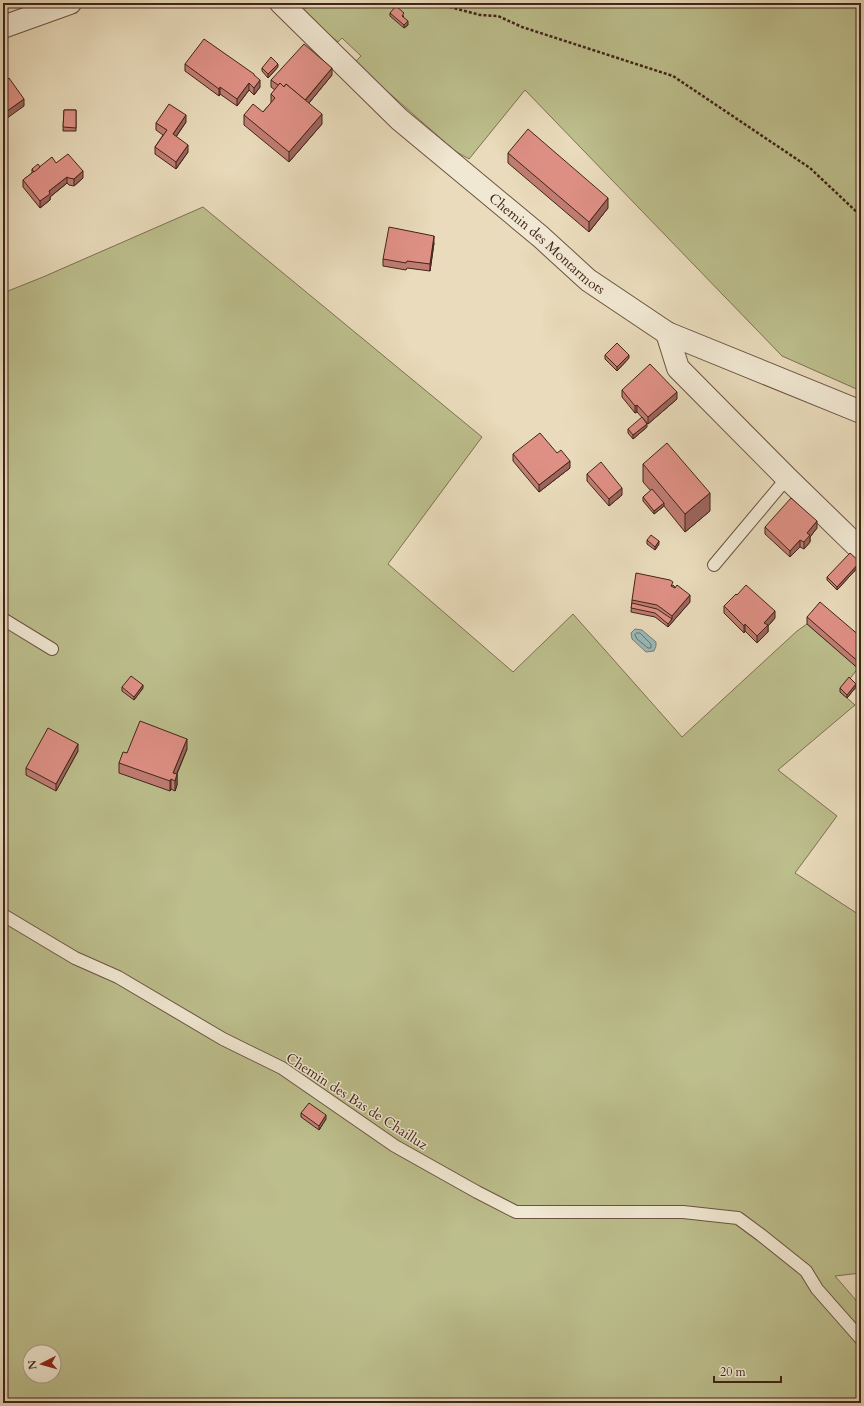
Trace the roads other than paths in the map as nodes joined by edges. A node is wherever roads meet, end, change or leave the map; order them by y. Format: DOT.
graph roads {
  1 [pos="70,3"];
  2 [pos="281,3"];
  3 [pos="3,27"];
  4 [pos="667,333"];
  5 [pos="861,412"];
  6 [pos="787,478"];
  7 [pos="861,550"];
  8 [pos="714,565"];
  9 [pos="3,619"];
  10 [pos="52,649"];
  11 [pos="3,915"];
  12 [pos="861,1339"];
  1 -- 3 [label="street"];
  2 -- 4 [label="street, Chemin des Montarmots"];
  4 -- 5 [label="street, Chemin des Montarmots"];
  4 -- 6 [label="street"];
  6 -- 7 [label="street"];
  6 -- 8 [label="lane"];
  9 -- 10 [label="lane"];
  11 -- 12 [label="lane, Chemin des Bas de Chailluz"];
}
